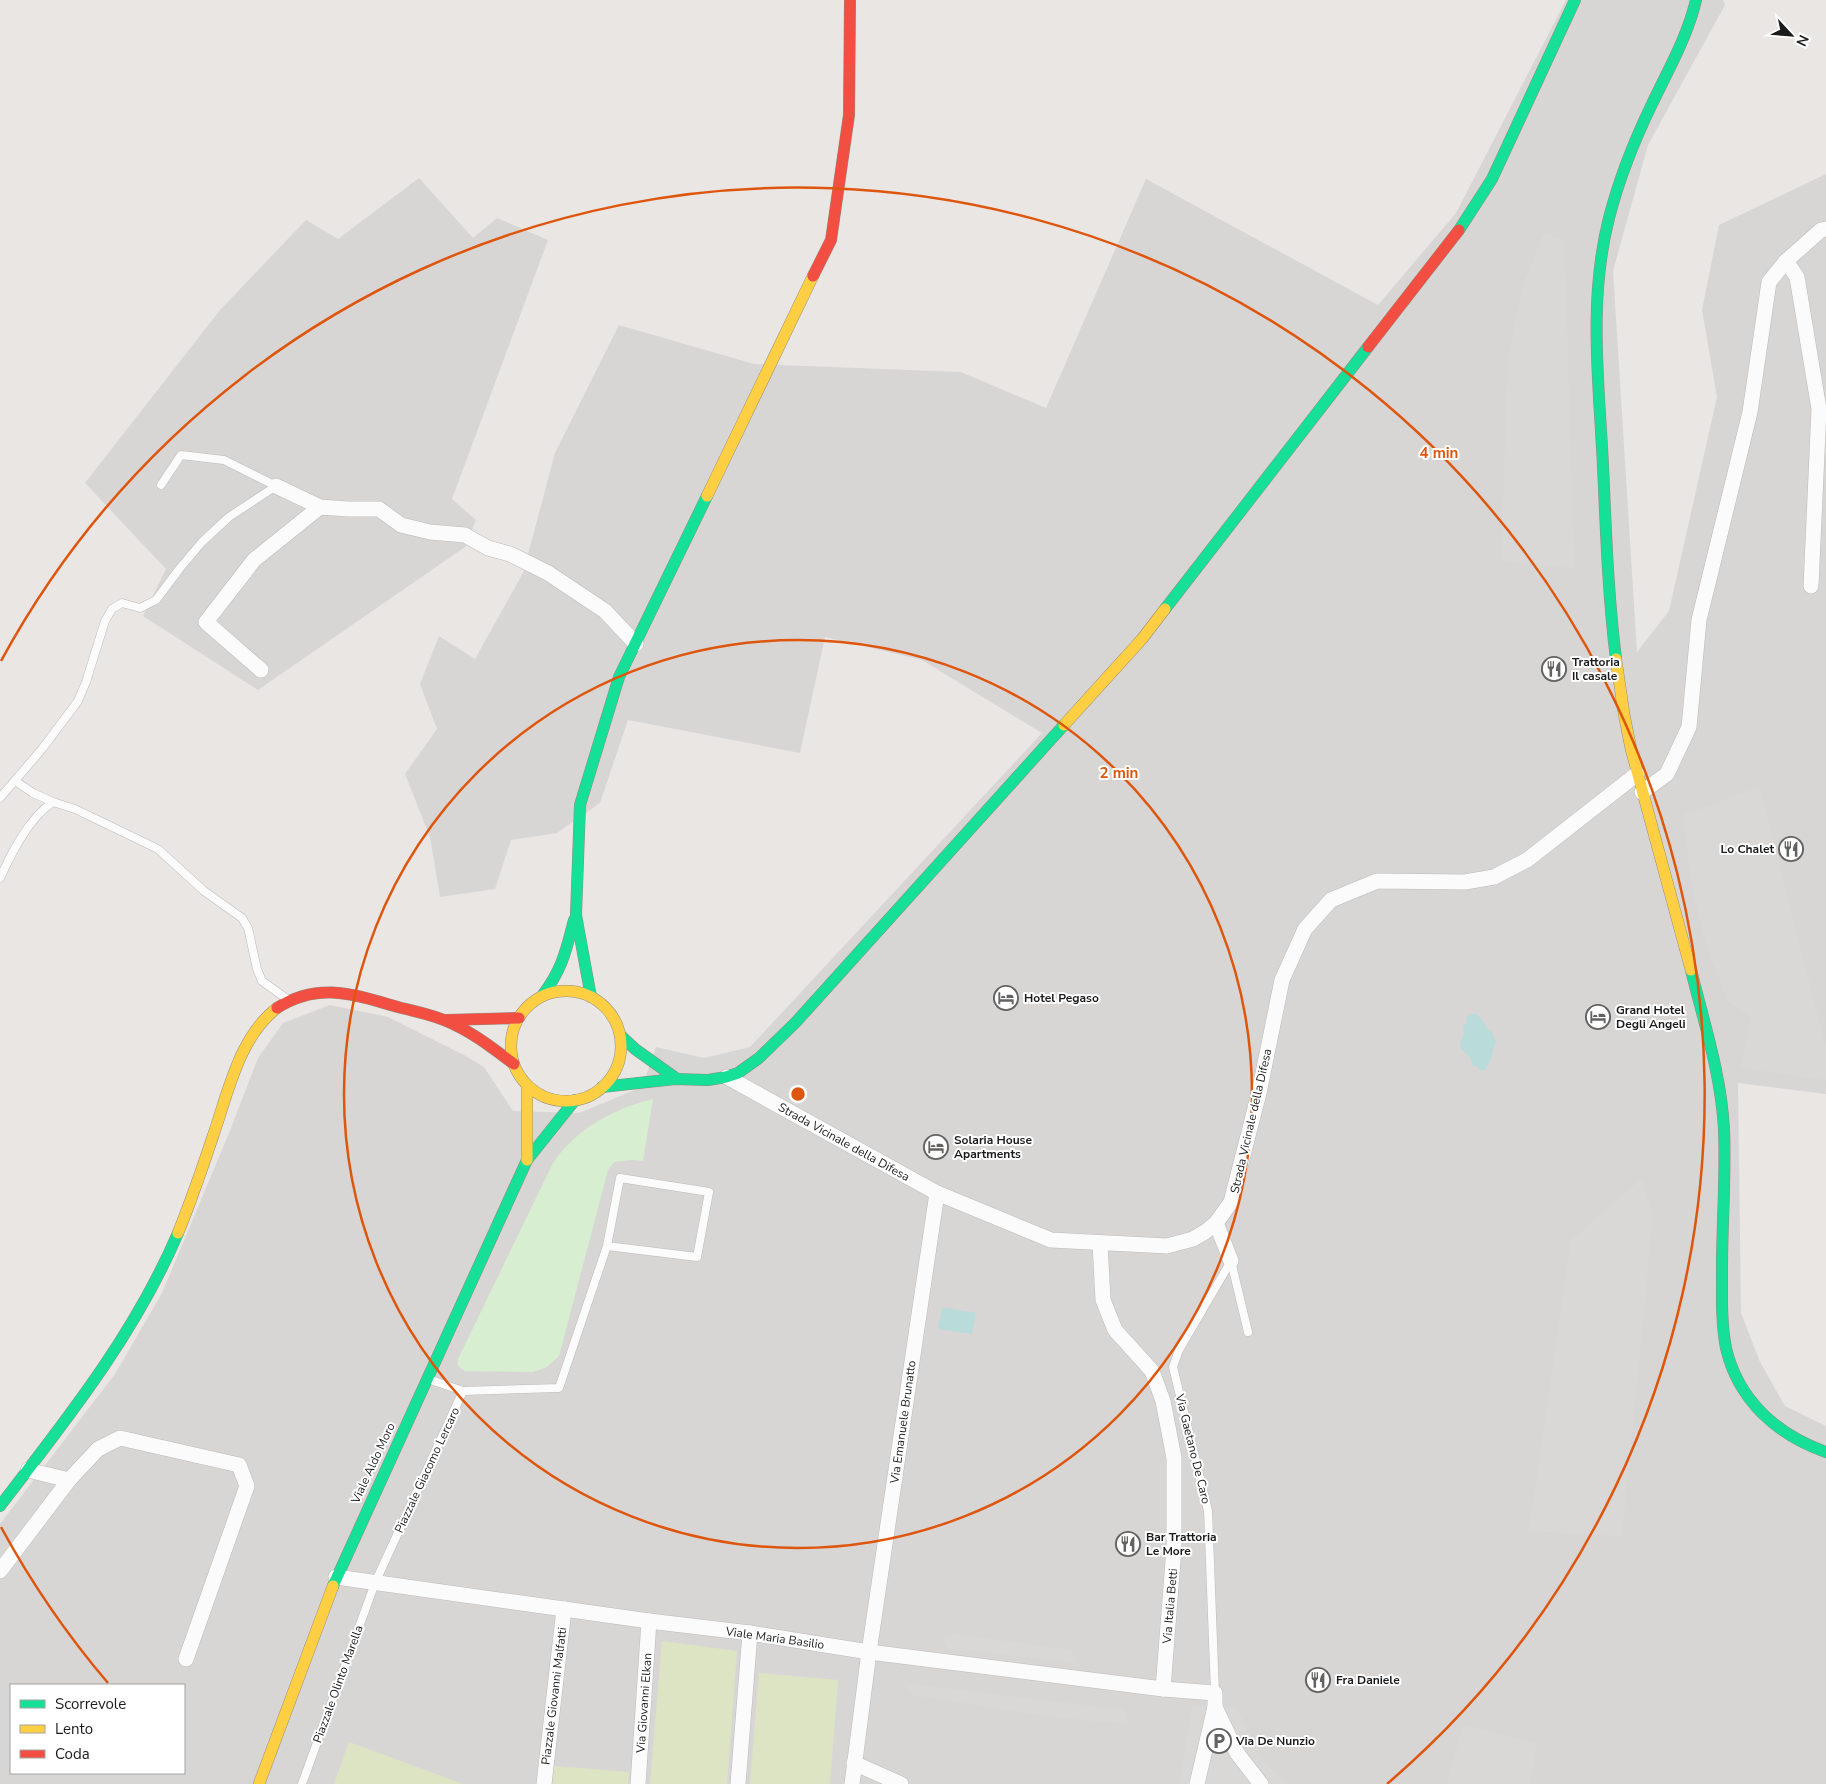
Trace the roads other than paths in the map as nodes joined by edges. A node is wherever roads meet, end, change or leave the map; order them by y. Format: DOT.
graph roads {
  1 [pos="850,0"];
  2 [pos="1575,0"];
  3 [pos="1696,0"];
  4 [pos="1826,230"];
  5 [pos="1786,261"];
  6 [pos="161,485"];
  7 [pos="276,486"];
  8 [pos="320,507"];
  9 [pos="1812,586"];
  10 [pos="636,644"];
  11 [pos="261,670"];
  12 [pos="1638,774"];
  13 [pos="15,781"];
  14 [pos="1642,792"];
  15 [pos="0,798"];
  16 [pos="53,802"];
  17 [pos="0,878"];
  18 [pos="576,915"];
  19 [pos="542,996"];
  20 [pos="592,997"];
  21 [pos="289,1000"];
  22 [pos="519,1018"];
  23 [pos="444,1020"];
  24 [pos="620,1035"];
  25 [pos="514,1064"];
  26 [pos="727,1077"];
  27 [pos="678,1079"];
  28 [pos="527,1085"];
  29 [pos="602,1087"];
  30 [pos="575,1100"];
  31 [pos="528,1160"];
  32 [pos="937,1192"];
  33 [pos="1216,1223"];
  34 [pos="1100,1243"];
  35 [pos="607,1246"];
  36 [pos="1231,1261"];
  37 [pos="1248,1332"];
  38 [pos="427,1378"];
  39 [pos="464,1391"];
  40 [pos="1826,1452"];
  41 [pos="28,1470"];
  42 [pos="69,1480"];
  43 [pos="0,1506"];
  44 [pos="0,1571"];
  45 [pos="336,1578"];
  46 [pos="375,1583"];
  47 [pos="564,1609"];
  48 [pos="649,1621"];
  49 [pos="750,1633"];
  50 [pos="869,1652"];
  51 [pos="186,1659"];
  52 [pos="1163,1689"];
  53 [pos="1215,1700"];
  54 [pos="854,1763"];
  55 [pos="259,1784"];
  56 [pos="302,1784"];
  57 [pos="544,1784"];
  58 [pos="638,1784"];
  59 [pos="738,1784"];
  60 [pos="852,1784"];
  61 [pos="901,1784"];
  62 [pos="1198,1784"];
  63 [pos="1261,1784"];
  1 -- 10 [label="main road"];
  2 -- 26 [label="main road"];
  3 -- 12 [label="main road"];
  4 -- 5 [label="street"];
  5 -- 9 [label="street"];
  5 -- 14 [label="street"];
  6 -- 7 [label="lane"];
  7 -- 8 [label="street"];
  7 -- 13 [label="lane"];
  8 -- 10 [label="street"];
  8 -- 11 [label="street"];
  10 -- 18 [label="main road"];
  12 -- 14 [label="main road"];
  12 -- 33 [label="street, Strada Vicinale della Difesa"];
  13 -- 15 [label="lane"];
  13 -- 16 [label="lane"];
  14 -- 40 [label="main road"];
  16 -- 17 [label="lane"];
  16 -- 21 [label="lane"];
  18 -- 19 [label="main road"];
  18 -- 20 [label="main road"];
  19 -- 20 [label="main road"];
  19 -- 22 [label="main road"];
  20 -- 24 [label="main road"];
  21 -- 23 [label="main road"];
  21 -- 41 [label="main road"];
  22 -- 23 [label="main road"];
  22 -- 25 [label="main road"];
  23 -- 25 [label="main road"];
  24 -- 27 [label="main road"];
  24 -- 29 [label="main road"];
  25 -- 28 [label="main road"];
  26 -- 27 [label="main road"];
  26 -- 32 [label="street, Strada Vicinale della Difesa"];
  27 -- 29 [label="main road"];
  28 -- 30 [label="main road"];
  28 -- 31 [label="main road, Viale Aldo Moro"];
  29 -- 30 [label="main road"];
  30 -- 31 [label="main road, Viale Aldo Moro"];
  31 -- 38 [label="main road, Viale Aldo Moro"];
  32 -- 34 [label="street, Strada Vicinale della Difesa"];
  32 -- 50 [label="street, Via Emanuele Brunatto"];
  33 -- 34 [label="street, Strada Vicinale della Difesa"];
  33 -- 36 [label="street"];
  34 -- 52 [label="street, Via Italia Betti"];
  35 -- 35 [label="lane"];
  35 -- 39 [label="lane"];
  36 -- 37 [label="lane"];
  36 -- 53 [label="lane, Via Gaetano De Caro"];
  38 -- 39 [label="lane, Piazzale Giacomo Lercaro"];
  38 -- 45 [label="main road, Viale Aldo Moro"];
  39 -- 46 [label="lane, Piazzale Giacomo Lercaro"];
  41 -- 42 [label="street"];
  41 -- 43 [label="main road"];
  42 -- 44 [label="street"];
  42 -- 51 [label="street"];
  45 -- 46 [label="street, Viale Maria Basilio"];
  45 -- 55 [label="main road, Viale Aldo Moro"];
  46 -- 47 [label="street, Viale Maria Basilio"];
  46 -- 56 [label="lane, Piazzale Olinto Marella"];
  47 -- 48 [label="street, Viale Maria Basilio"];
  47 -- 57 [label="street, Piazzale Giovanni Malfatti"];
  48 -- 49 [label="street, Viale Maria Basilio"];
  48 -- 58 [label="street, Via Giovanni Elkan"];
  49 -- 50 [label="street, Viale Maria Basilio"];
  49 -- 59 [label="street"];
  50 -- 52 [label="street, Viale Maria Basilio"];
  50 -- 54 [label="street, Via Emanuele Brunatto"];
  52 -- 53 [label="street, Viale Maria Basilio"];
  53 -- 62 [label="street"];
  53 -- 63 [label="street"];
  54 -- 60 [label="street, Via Emanuele Brunatto"];
  54 -- 61 [label="street"];
}
